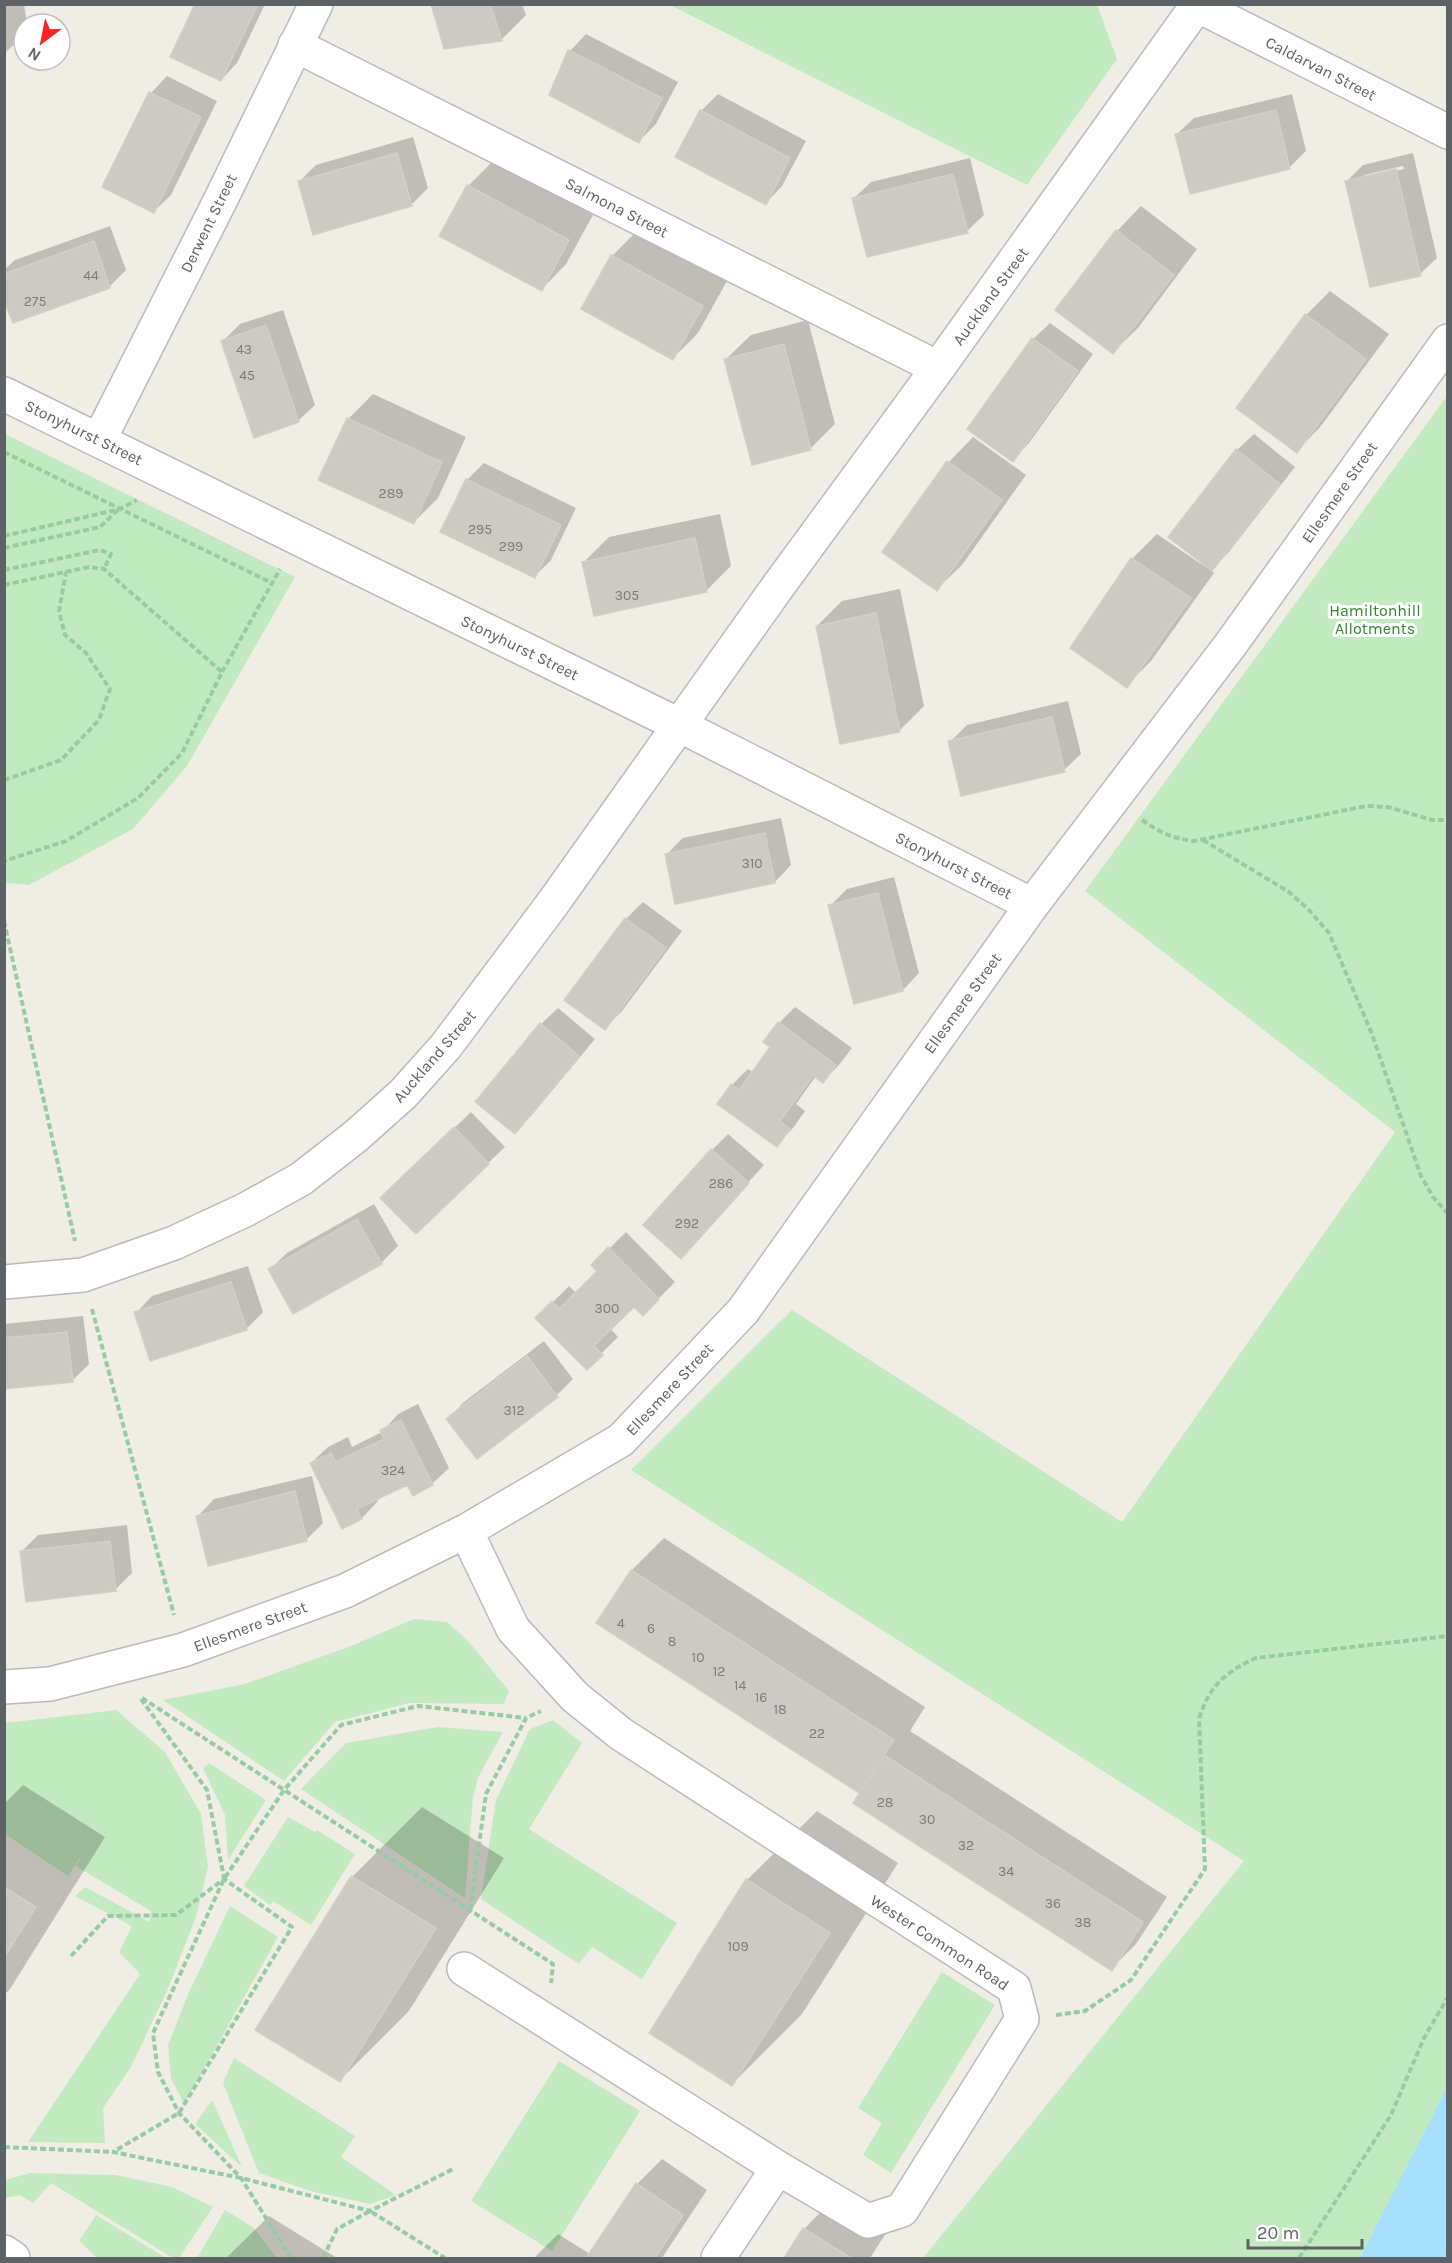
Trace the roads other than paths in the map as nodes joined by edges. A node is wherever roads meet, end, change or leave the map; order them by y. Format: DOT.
graph roads {
  1 [pos="316,4"];
  2 [pos="1197,5"];
  3 [pos="295,45"];
  4 [pos="1448,132"];
  5 [pos="1448,340"];
  6 [pos="938,368"];
  7 [pos="4,394"];
  8 [pos="99,440"];
  9 [pos="679,725"];
  10 [pos="1032,905"];
  11 [pos="4,1282"];
  12 [pos="466,1531"];
  13 [pos="4,1687"];
  14 [pos="464,1969"];
  15 [pos="778,2168"];
  16 [pos="4,2252"];
  17 [pos="13,2259"];
  18 [pos="718,2259"];
  1 -- 3 [label="street, Derwent Street"];
  2 -- 4 [label="street, Caldarvan Street"];
  2 -- 6 [label="street, Auckland Street"];
  3 -- 6 [label="street, Salmona Street"];
  3 -- 8 [label="street, Derwent Street"];
  5 -- 10 [label="street, Ellesmere Street"];
  6 -- 9 [label="street, Auckland Street"];
  7 -- 8 [label="street, Stonyhurst Street"];
  8 -- 9 [label="street, Stonyhurst Street"];
  9 -- 10 [label="street, Stonyhurst Street"];
  9 -- 11 [label="street, Auckland Street"];
  10 -- 12 [label="street, Ellesmere Street"];
  12 -- 13 [label="street, Ellesmere Street"];
  12 -- 15 [label="street, Wester Common Road"];
  14 -- 15 [label="street"];
  15 -- 18 [label="street"];
  16 -- 17 [label="street"];
}
